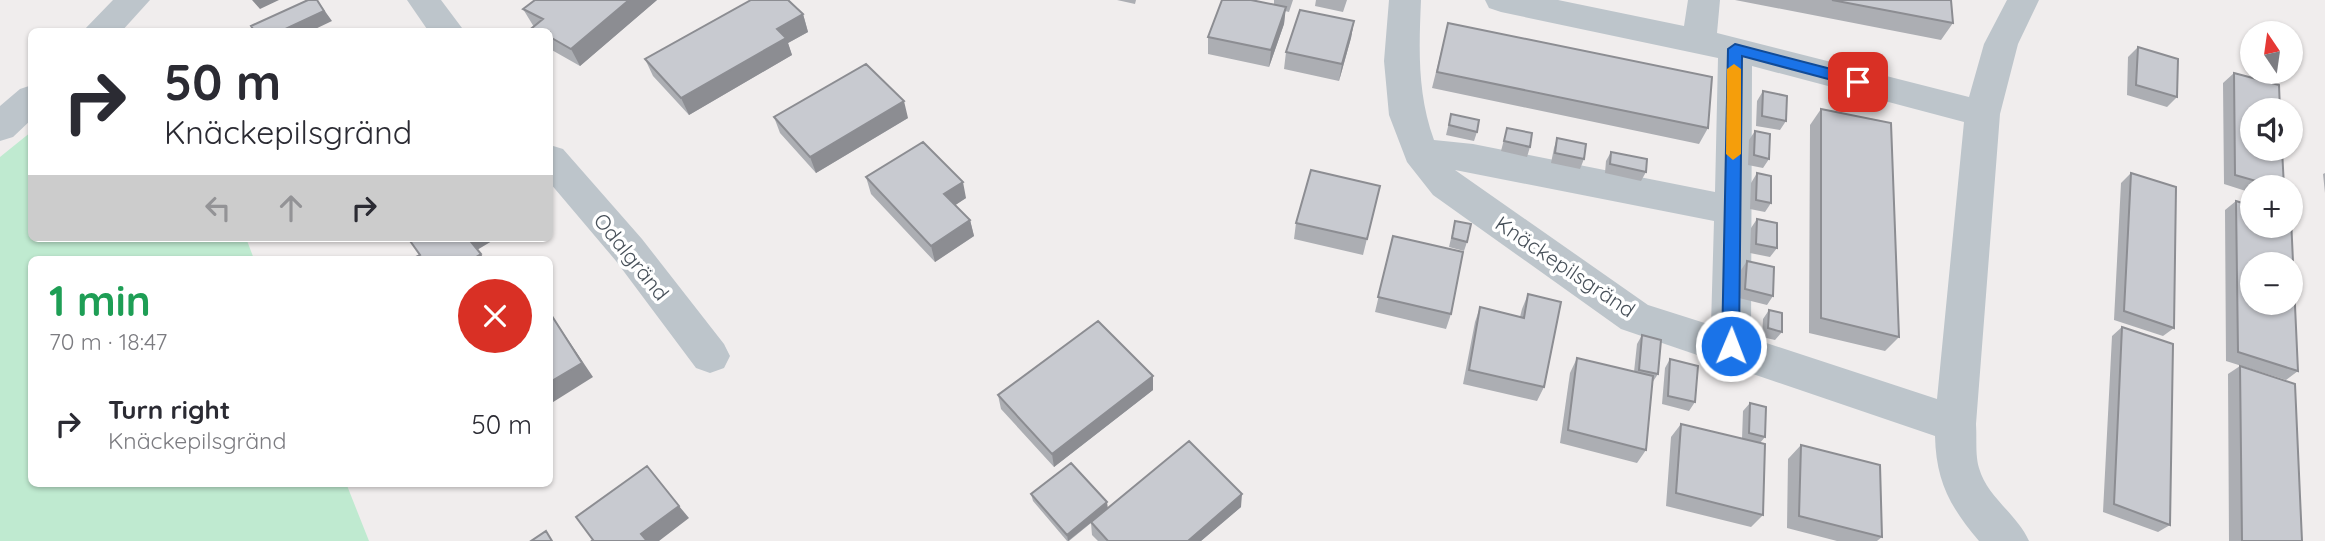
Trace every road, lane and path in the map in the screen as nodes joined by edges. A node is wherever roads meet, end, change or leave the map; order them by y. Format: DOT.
graph roads {
  1 [pos="134,0"];
  2 [pos="423,0"];
  3 [pos="1405,0"];
  4 [pos="1501,0"];
  5 [pos="1704,0"];
  6 [pos="2023,0"];
  7 [pos="103,28"];
  8 [pos="445,28"];
  9 [pos="1699,41"];
  10 [pos="1735,49"];
  11 [pos="28,102"];
  12 [pos="1982,114"];
  13 [pos="0,127"];
  14 [pos="1420,152"];
  15 [pos="553,162"];
  16 [pos="1732,210"];
  17 [pos="1731,346"];
  18 [pos="710,356"];
  19 [pos="1955,424"];
  20 [pos="2007,541"];
  1 -- 7 [label="street"];
  2 -- 8 [label="street"];
  3 -- 14 [label="street, Knäckepilsgränd"];
  4 -- 9 [label="street"];
  5 -- 9 [label="street"];
  6 -- 12 [label="street"];
  9 -- 10 [label="street"];
  10 -- 12 [label="street"];
  10 -- 16 [label="street"];
  11 -- 13 [label="street"];
  12 -- 19 [label="street"];
  14 -- 16 [label="street"];
  14 -- 17 [label="street, Knäckepilsgränd"];
  15 -- 18 [label="street, Odalgränd"];
  16 -- 17 [label="street"];
  17 -- 19 [label="street, Knäckepilsgränd"];
  19 -- 20 [label="street"];
}
